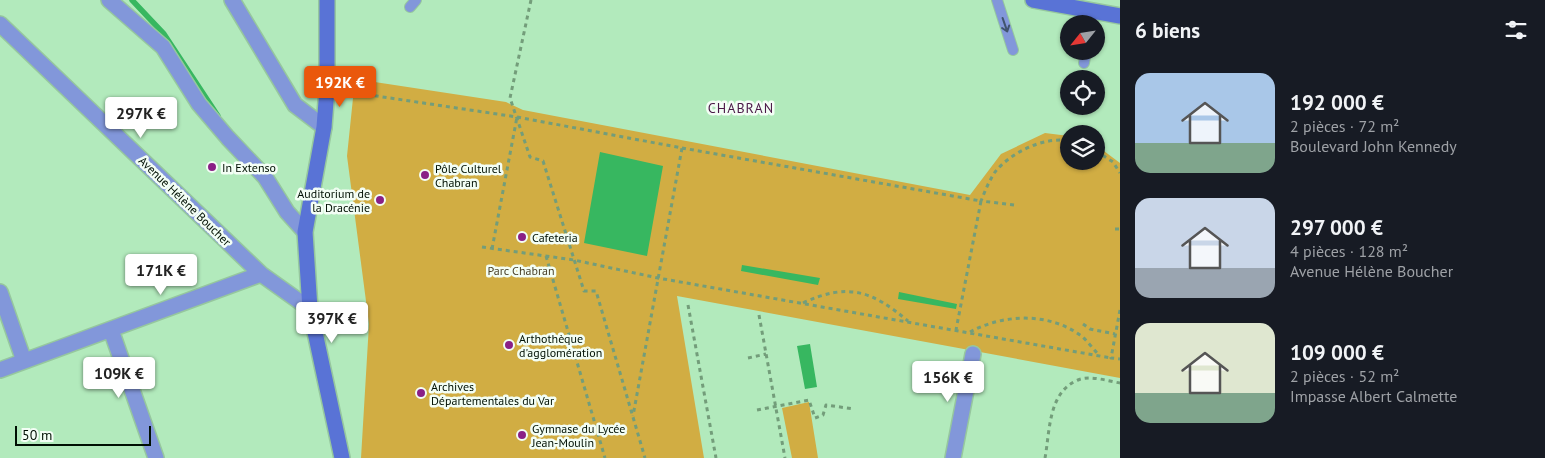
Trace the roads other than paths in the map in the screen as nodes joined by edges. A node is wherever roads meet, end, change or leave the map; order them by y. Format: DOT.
graph roads {
  1 [pos="110,0"];
  2 [pos="232,0"];
  3 [pos="328,0"];
  4 [pos="997,0"];
  5 [pos="1033,0"];
  6 [pos="1082,15"];
  7 [pos="1120,16"];
  8 [pos="1105,17"];
  9 [pos="0,24"];
  10 [pos="1014,50"];
  11 [pos="1084,60"];
  12 [pos="1084,63"];
  13 [pos="324,127"];
  14 [pos="305,232"];
  15 [pos="261,274"];
  16 [pos="0,292"];
  17 [pos="310,309"];
  18 [pos="111,330"];
  19 [pos="973,354"];
  20 [pos="24,361"];
  21 [pos="0,370"];
  22 [pos="156,458"];
  23 [pos="342,458"];
  24 [pos="953,458"];
  1 -- 14 [label="street"];
  2 -- 13 [label="street"];
  3 -- 13 [label="street"];
  4 -- 10 [label="lane, one-way"];
  5 -- 6 [label="street"];
  7 -- 8 [label="street"];
  9 -- 15 [label="street, Avenue Hélène Boucher"];
  11 -- 12 [label="lane"];
  13 -- 14 [label="street"];
  14 -- 17 [label="street"];
  15 -- 17 [label="street, Avenue Hélène Boucher"];
  15 -- 18 [label="street"];
  16 -- 20 [label="street"];
  17 -- 23 [label="street"];
  18 -- 20 [label="street"];
  18 -- 22 [label="street"];
  19 -- 24 [label="street"];
  20 -- 21 [label="street"];
}
